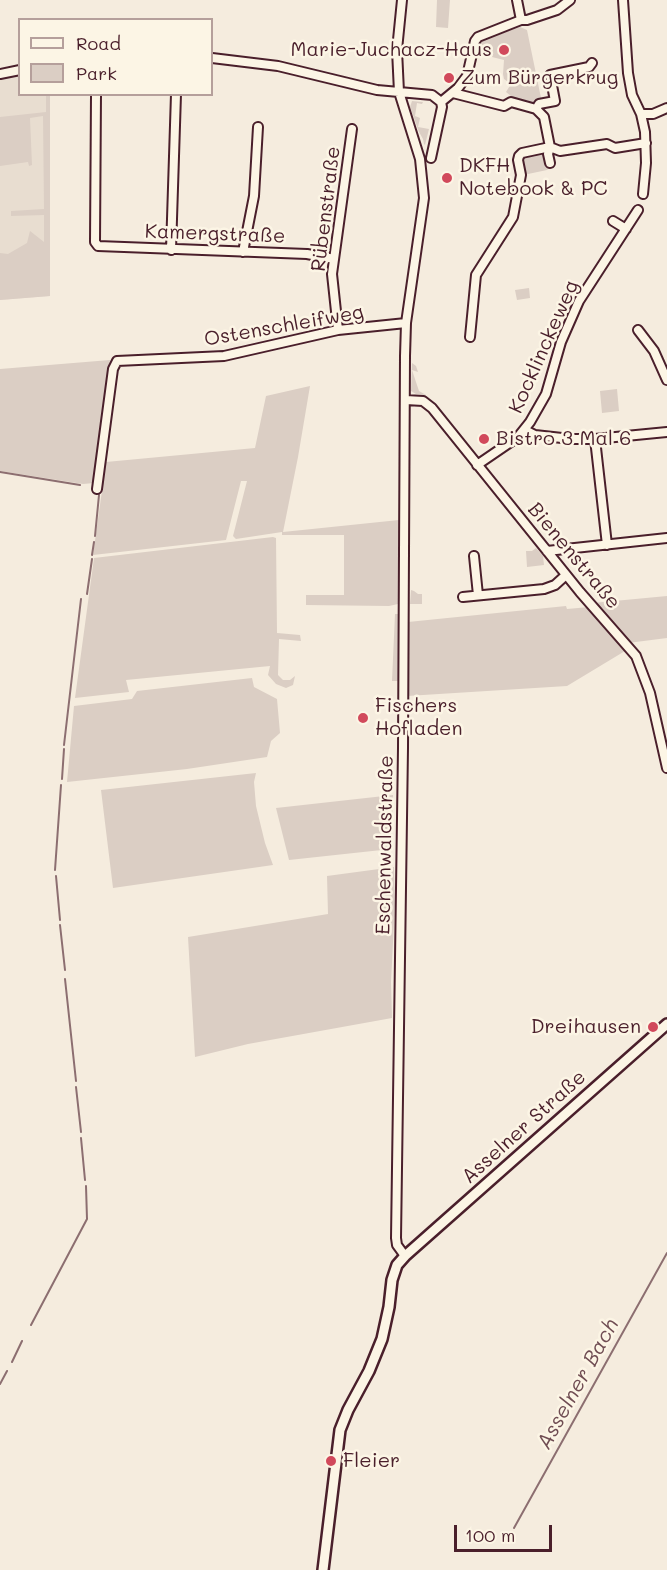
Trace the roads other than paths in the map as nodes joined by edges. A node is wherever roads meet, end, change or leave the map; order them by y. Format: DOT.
graph roads {
  1 [pos="402,0"];
  2 [pos="517,0"];
  3 [pos="570,0"];
  4 [pos="623,0"];
  5 [pos="521,20"];
  6 [pos="213,57"];
  7 [pos="592,63"];
  8 [pos="18,70"];
  9 [pos="0,74"];
  10 [pos="399,92"];
  11 [pos="453,93"];
  12 [pos="96,96"];
  13 [pos="176,96"];
  14 [pos="441,102"];
  15 [pos="667,108"];
  16 [pos="536,109"];
  17 [pos="640,114"];
  18 [pos="258,127"];
  19 [pos="352,129"];
  20 [pos="646,143"];
  21 [pos="550,147"];
  22 [pos="431,158"];
  23 [pos="550,163"];
  24 [pos="643,194"];
  25 [pos="638,210"];
  26 [pos="612,221"];
  27 [pos="626,229"];
  28 [pos="171,250"];
  29 [pos="243,252"];
  30 [pos="334,259"];
  31 [pos="406,324"];
  32 [pos="338,330"];
  33 [pos="638,330"];
  34 [pos="470,337"];
  35 [pos="667,380"];
  36 [pos="406,400"];
  37 [pos="525,430"];
  38 [pos="667,432"];
  39 [pos="596,439"];
  40 [pos="477,465"];
  41 [pos="96,489"];
  42 [pos="667,538"];
  43 [pos="607,545"];
  44 [pos="548,551"];
  45 [pos="474,556"];
  46 [pos="566,575"];
  47 [pos="478,595"];
  48 [pos="463,597"];
  49 [pos="667,768"];
  50 [pos="667,1024"];
  51 [pos="405,1256"];
  52 [pos="323,1570"];
  1 -- 10 [label="street, Eschenwaldstraße"];
  2 -- 5 [label="street"];
  3 -- 5 [label="street"];
  4 -- 17 [label="street"];
  5 -- 11 [label="street"];
  6 -- 10 [label="street"];
  7 -- 16 [label="street"];
  8 -- 9 [label="street"];
  10 -- 14 [label="street"];
  10 -- 31 [label="street, Eschenwaldstraße"];
  11 -- 14 [label="street"];
  11 -- 16 [label="street"];
  12 -- 28 [label="street, Kamergstraße"];
  13 -- 28 [label="street"];
  14 -- 22 [label="street"];
  15 -- 17 [label="street"];
  16 -- 21 [label="street"];
  17 -- 20 [label="street"];
  18 -- 29 [label="street"];
  19 -- 30 [label="street, Rübenstraße"];
  20 -- 21 [label="street"];
  20 -- 24 [label="street"];
  21 -- 23 [label="street"];
  21 -- 34 [label="street"];
  25 -- 27 [label="street, Kocklinckeweg"];
  26 -- 27 [label="street"];
  27 -- 37 [label="street, Kocklinckeweg"];
  28 -- 29 [label="street, Kamergstraße"];
  29 -- 30 [label="street, Kamergstraße"];
  30 -- 32 [label="street, Rübenstraße"];
  31 -- 32 [label="street, Ostenschleifweg"];
  31 -- 36 [label="street, Eschenwaldstraße"];
  32 -- 41 [label="street, Ostenschleifweg"];
  33 -- 35 [label="street"];
  36 -- 40 [label="street, Bienenstraße"];
  36 -- 51 [label="street, Eschenwaldstraße"];
  37 -- 39 [label="street"];
  37 -- 40 [label="street, Kocklinckeweg"];
  38 -- 39 [label="street"];
  39 -- 43 [label="street"];
  40 -- 44 [label="street, Bienenstraße"];
  42 -- 43 [label="street"];
  43 -- 44 [label="street"];
  44 -- 46 [label="street, Bienenstraße"];
  45 -- 47 [label="street"];
  46 -- 47 [label="street"];
  46 -- 49 [label="street, Bienenstraße"];
  47 -- 48 [label="street"];
  50 -- 51 [label="main road, Asselner Straße"];
  51 -- 52 [label="main road"];
}
